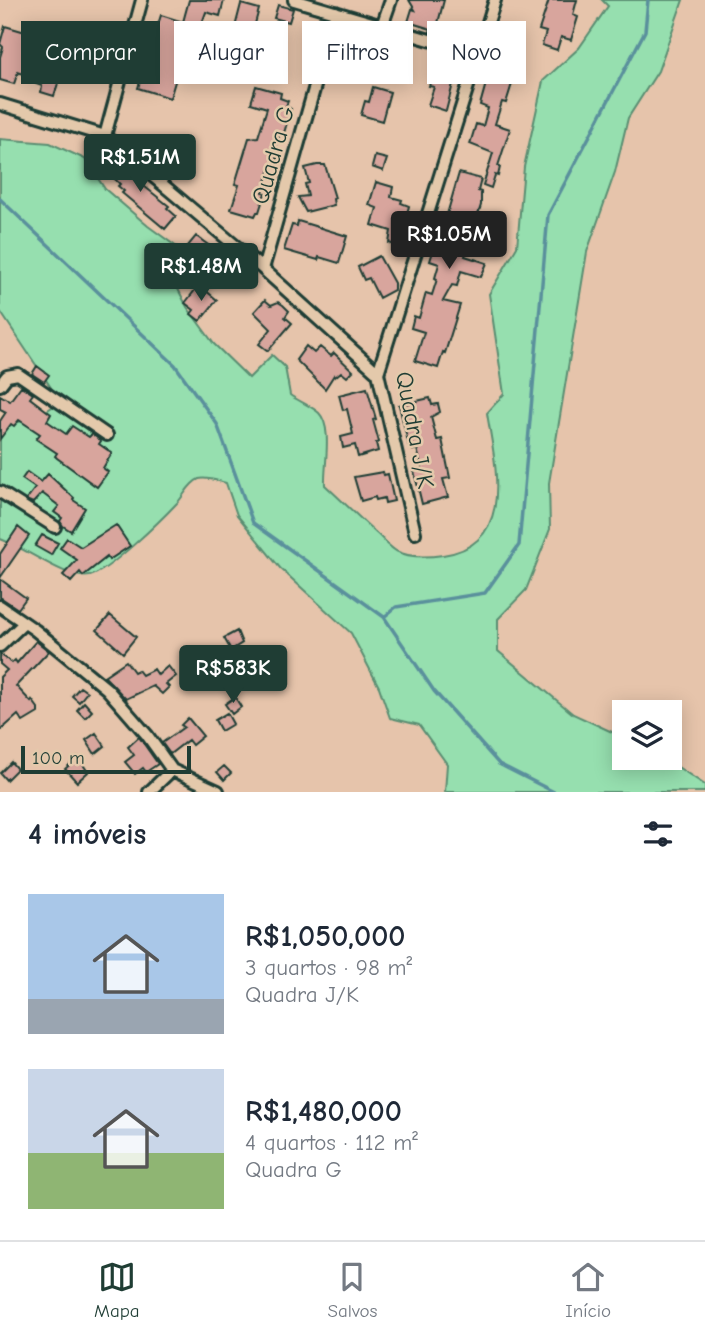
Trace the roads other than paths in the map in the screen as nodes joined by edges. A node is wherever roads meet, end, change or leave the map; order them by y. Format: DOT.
graph roads {
  1 [pos="142,0"];
  2 [pos="294,0"];
  3 [pos="391,0"];
  4 [pos="495,0"];
  5 [pos="336,12"];
  6 [pos="366,21"];
  7 [pos="384,21"];
  8 [pos="488,21"];
  9 [pos="468,84"];
  10 [pos="0,104"];
  11 [pos="105,136"];
  12 [pos="263,269"];
  13 [pos="378,373"];
  14 [pos="0,385"];
  15 [pos="107,435"];
  16 [pos="0,492"];
  17 [pos="55,527"];
  18 [pos="415,533"];
  19 [pos="0,606"];
  20 [pos="23,624"];
  21 [pos="0,646"];
  22 [pos="172,770"];
  23 [pos="218,791"];
  24 [pos="149,792"];
  1 -- 11 [label="street"];
  2 -- 5 [label="street"];
  3 -- 7 [label="street"];
  4 -- 8 [label="street, Quadra J/K"];
  5 -- 6 [label="street"];
  5 -- 12 [label="street, Quadra G"];
  9 -- 13 [label="street, Quadra J/K"];
  10 -- 11 [label="street"];
  11 -- 12 [label="street"];
  12 -- 13 [label="street"];
  13 -- 18 [label="street, Quadra J/K"];
  14 -- 15 [label="street"];
  16 -- 17 [label="street"];
  19 -- 20 [label="street"];
  20 -- 21 [label="street"];
  20 -- 22 [label="street"];
  22 -- 23 [label="street"];
  22 -- 24 [label="street"];
}
